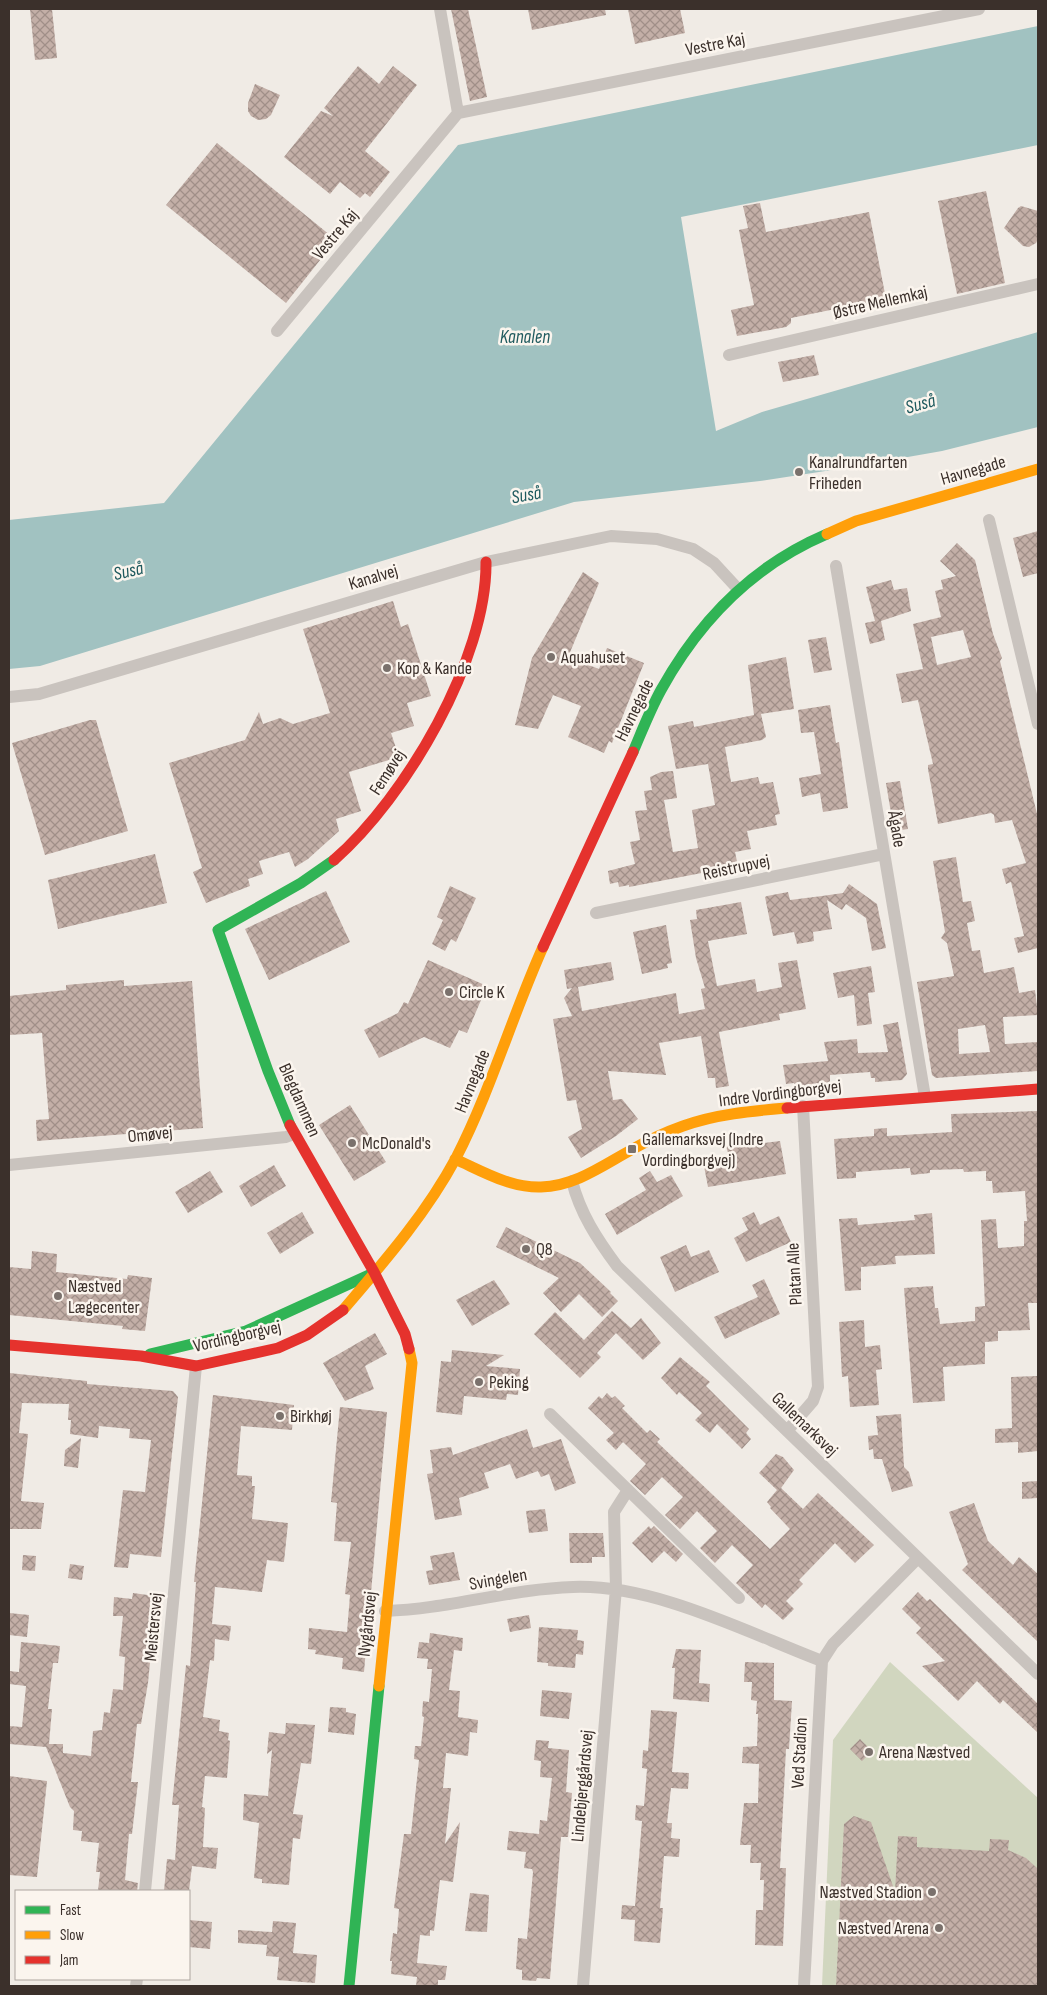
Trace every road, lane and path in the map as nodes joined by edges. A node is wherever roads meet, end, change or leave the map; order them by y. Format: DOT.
graph roads {
  1 [pos="440,9"];
  2 [pos="978,9"];
  3 [pos="458,113"];
  4 [pos="1038,284"];
  5 [pos="277,331"];
  6 [pos="729,355"];
  7 [pos="1038,469"];
  8 [pos="989,520"];
  9 [pos="486,562"];
  10 [pos="836,566"];
  11 [pos="738,590"];
  12 [pos="9,697"];
  13 [pos="1038,724"];
  14 [pos="884,854"];
  15 [pos="596,913"];
  16 [pos="218,930"];
  17 [pos="1038,1089"];
  18 [pos="925,1097"];
  19 [pos="803,1106"];
  20 [pos="294,1134"];
  21 [pos="455,1159"];
  22 [pos="9,1165"];
  23 [pos="572,1181"];
  24 [pos="374,1272"];
  25 [pos="9,1345"];
  26 [pos="141,1356"];
  27 [pos="196,1366"];
  28 [pos="550,1414"];
  29 [pos="787,1431"];
  30 [pos="628,1490"];
  31 [pos="917,1559"];
  32 [pos="616,1588"];
  33 [pos="739,1598"];
  34 [pos="385,1611"];
  35 [pos="822,1661"];
  36 [pos="1038,1674"];
  37 [pos="145,1890"];
  38 [pos="349,1986"];
  39 [pos="583,1986"];
  40 [pos="804,1986"];
  1 -- 3 [label="street"];
  2 -- 3 [label="street, Vestre Kaj"];
  3 -- 5 [label="street, Vestre Kaj"];
  4 -- 6 [label="street, Østre Mellemkaj"];
  7 -- 11 [label="street, Havnegade"];
  8 -- 13 [label="street"];
  9 -- 11 [label="street, Kanalvej"];
  9 -- 12 [label="street, Kanalvej"];
  9 -- 16 [label="street, Femøvej"];
  10 -- 14 [label="street, Ågade"];
  11 -- 21 [label="street, Havnegade"];
  14 -- 15 [label="street, Reistrupvej"];
  14 -- 18 [label="street, Ågade"];
  16 -- 20 [label="street, Blegdammen"];
  17 -- 18 [label="street, Indre Vordingborgvej"];
  18 -- 19 [label="street, Indre Vordingborgvej"];
  19 -- 23 [label="street, Indre Vordingborgvej"];
  19 -- 29 [label="street, Platan Alle"];
  20 -- 22 [label="street, Omøvej"];
  20 -- 24 [label="street, Blegdammen"];
  21 -- 23 [label="street, Indre Vordingborgvej"];
  21 -- 24 [label="street, Vordingborgvej"];
  23 -- 29 [label="street, Gallemarksvej"];
  24 -- 26 [label="street, Vordingborgvej"];
  24 -- 27 [label="street, Vordingborgvej"];
  24 -- 34 [label="street, Nygårdsvej"];
  25 -- 26 [label="street, Vordingborgvej"];
  26 -- 27 [label="street, Vordingborgvej"];
  27 -- 37 [label="street, Meistersvej"];
  28 -- 30 [label="street"];
  29 -- 31 [label="street, Gallemarksvej"];
  30 -- 32 [label="street"];
  30 -- 33 [label="street"];
  31 -- 35 [label="street"];
  31 -- 36 [label="street, Gallemarksvej"];
  32 -- 34 [label="street, Svingelen"];
  32 -- 35 [label="street, Svingelen"];
  32 -- 39 [label="street, Lindebjerggårdsvej"];
  34 -- 38 [label="street, Nygårdsvej"];
  35 -- 40 [label="street, Ved Stadion"];
}
